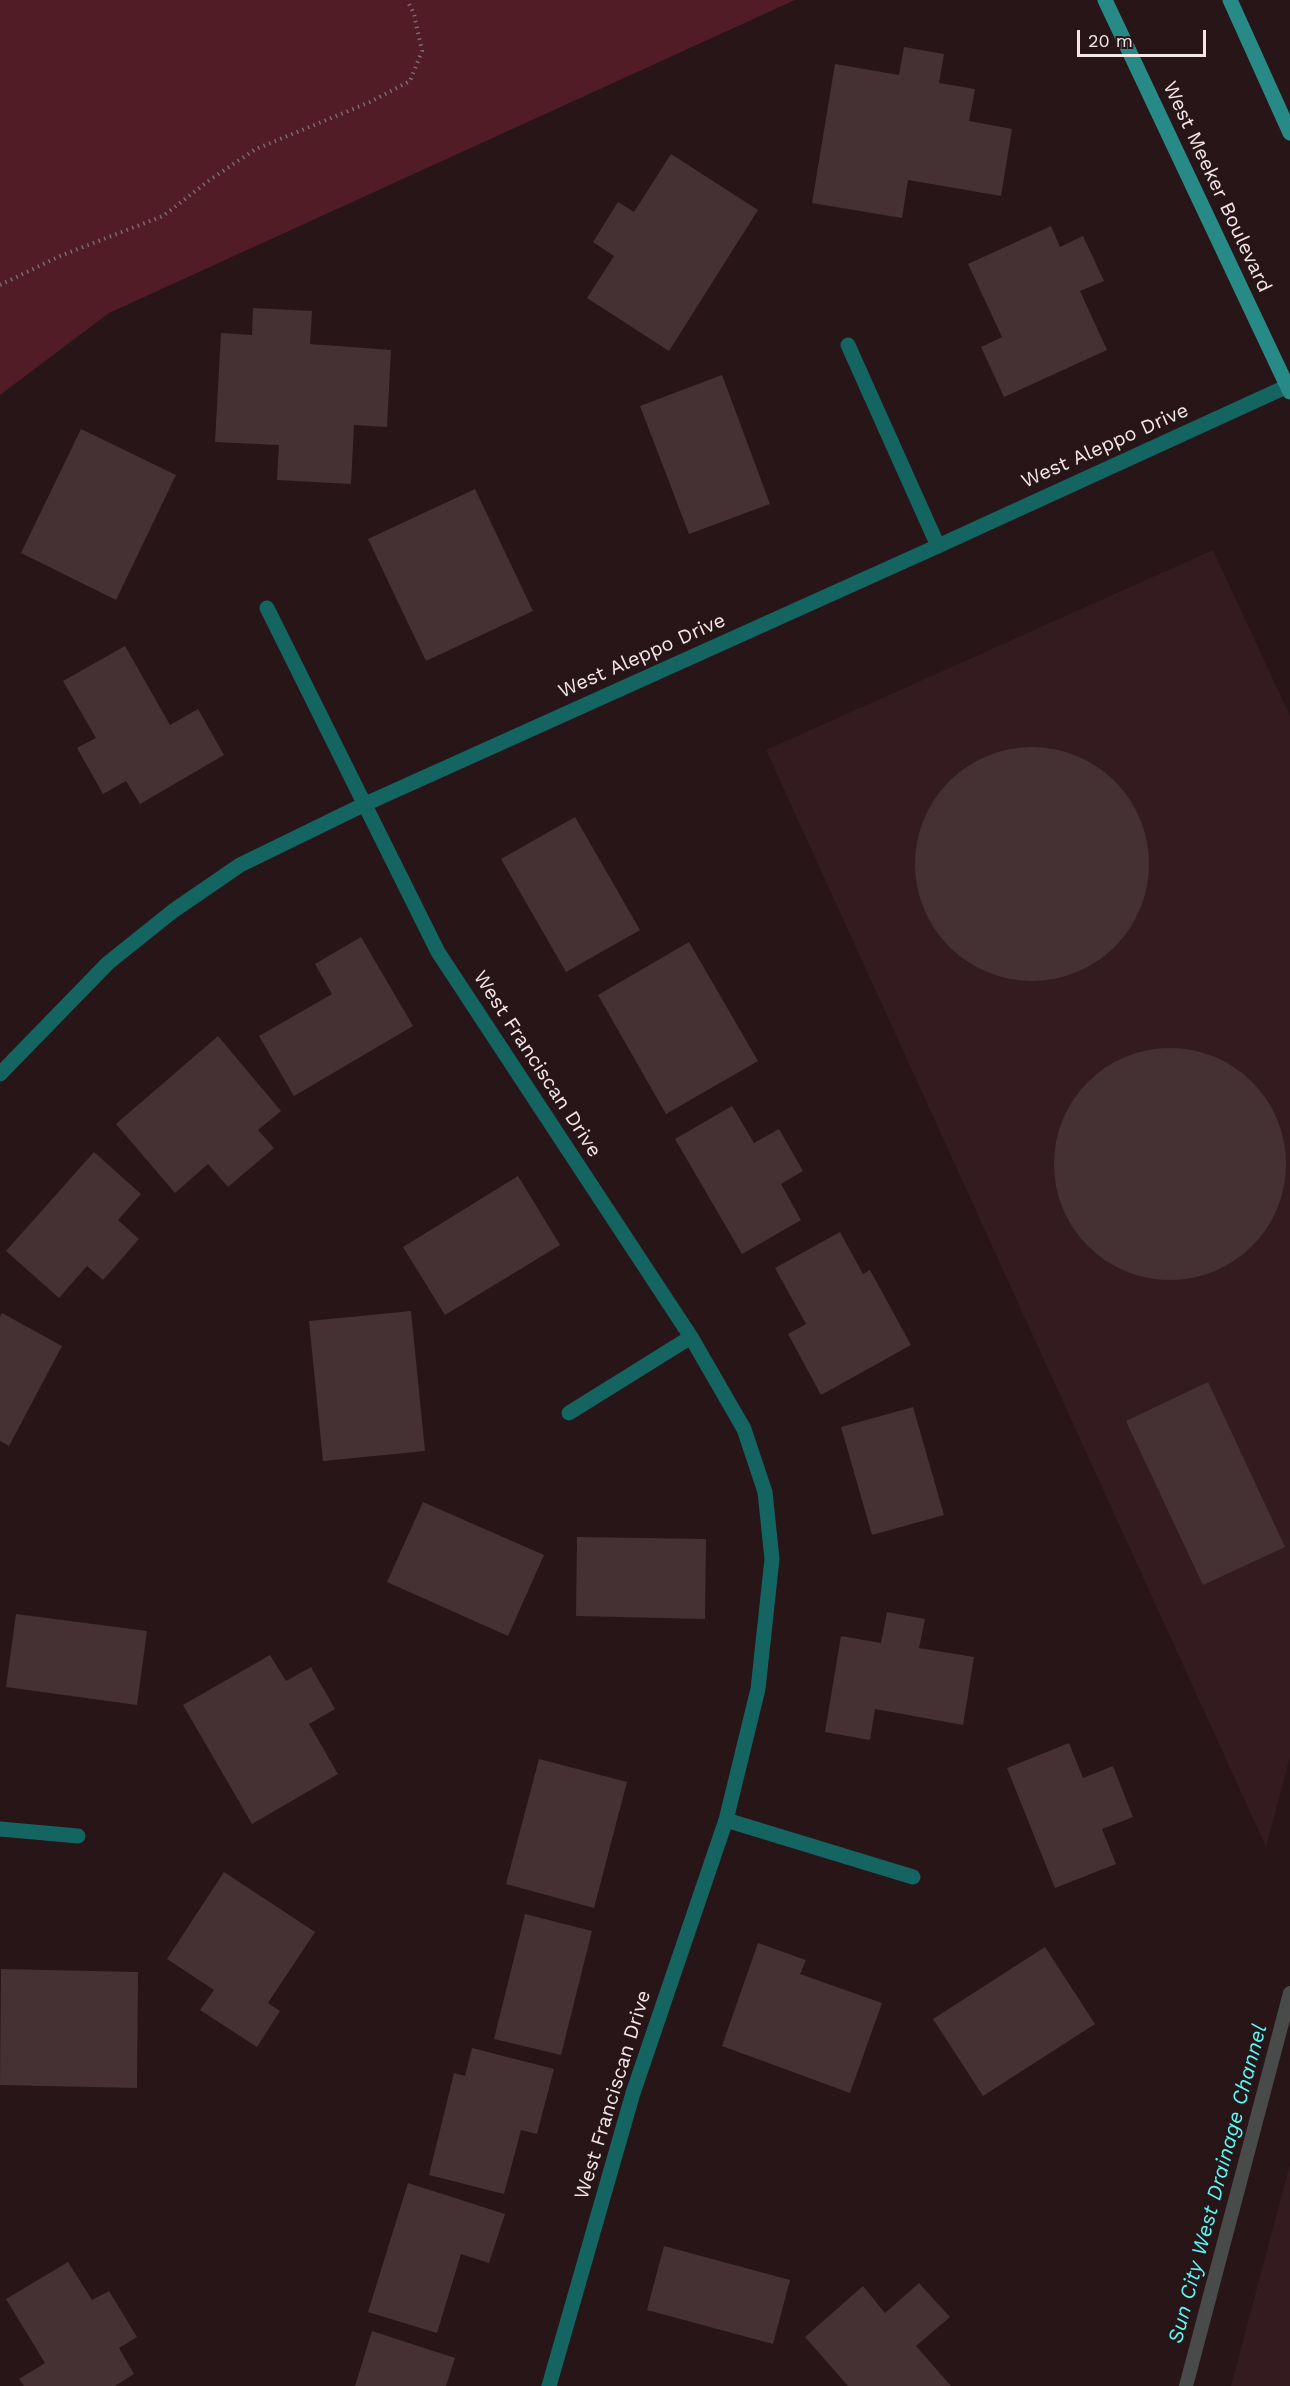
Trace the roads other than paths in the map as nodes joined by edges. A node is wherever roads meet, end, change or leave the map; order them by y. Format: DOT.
graph roads {
  1 [pos="1105,0"];
  2 [pos="1230,0"];
  3 [pos="1290,133"];
  4 [pos="848,345"];
  5 [pos="1289,388"];
  6 [pos="938,546"];
  7 [pos="267,608"];
  8 [pos="363,805"];
  9 [pos="0,1074"];
  10 [pos="691,1337"];
  11 [pos="569,1413"];
  12 [pos="726,1820"];
  13 [pos="0,1829"];
  14 [pos="78,1836"];
  15 [pos="913,1878"];
  16 [pos="549,2386"];
  1 -- 5 [label="main road, West Meeker Boulevard"];
  2 -- 3 [label="main road"];
  4 -- 6 [label="street"];
  5 -- 6 [label="street, West Aleppo Drive"];
  6 -- 8 [label="street, West Aleppo Drive"];
  7 -- 8 [label="street"];
  8 -- 9 [label="street, West Aleppo Drive"];
  8 -- 10 [label="street, West Franciscan Drive"];
  10 -- 11 [label="street"];
  10 -- 12 [label="street, West Franciscan Drive"];
  12 -- 15 [label="street"];
  12 -- 16 [label="street, West Franciscan Drive"];
  13 -- 14 [label="street"];
}
